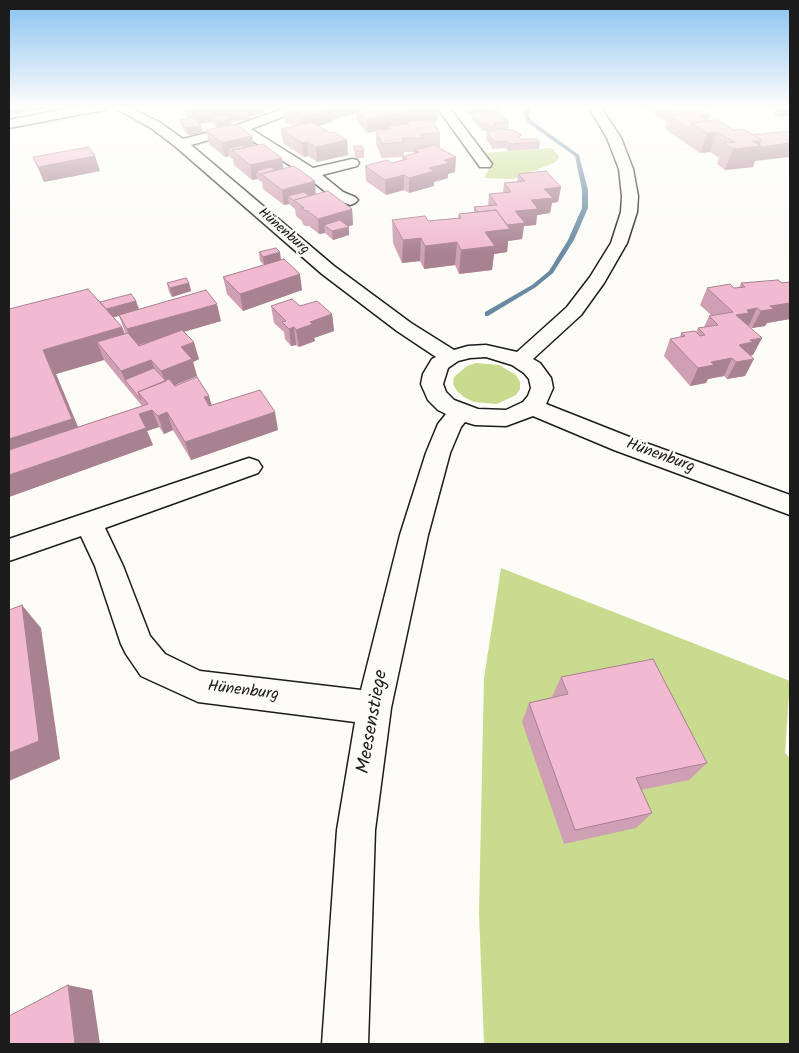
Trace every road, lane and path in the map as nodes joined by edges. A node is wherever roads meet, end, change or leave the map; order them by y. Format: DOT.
graph roads {
  1 [pos="194,155"];
  2 [pos="283,155"];
  3 [pos="478,155"];
  4 [pos="621,155"];
  5 [pos="352,163"];
  6 [pos="485,164"];
  7 [pos="311,173"];
  8 [pos="350,200"];
  9 [pos="451,357"];
  10 [pos="520,360"];
  11 [pos="531,407"];
  12 [pos="460,413"];
  13 [pos="249,467"];
  14 [pos="790,505"];
  15 [pos="89,523"];
  16 [pos="9,550"];
  17 [pos="374,708"];
  18 [pos="345,1044"];
  1 -- 9 [label="street, Hünenburg"];
  2 -- 7 [label="street"];
  3 -- 6 [label="street"];
  4 -- 10 [label="street"];
  5 -- 7 [label="street"];
  7 -- 8 [label="street"];
  9 -- 10 [label="street"];
  9 -- 12 [label="street"];
  10 -- 11 [label="street"];
  11 -- 12 [label="street"];
  11 -- 14 [label="street, Hünenburg"];
  12 -- 17 [label="street, Meesenstiege"];
  13 -- 15 [label="street"];
  15 -- 16 [label="street"];
  15 -- 17 [label="street, Hünenburg"];
  17 -- 18 [label="street, Meesenstiege"];
}
